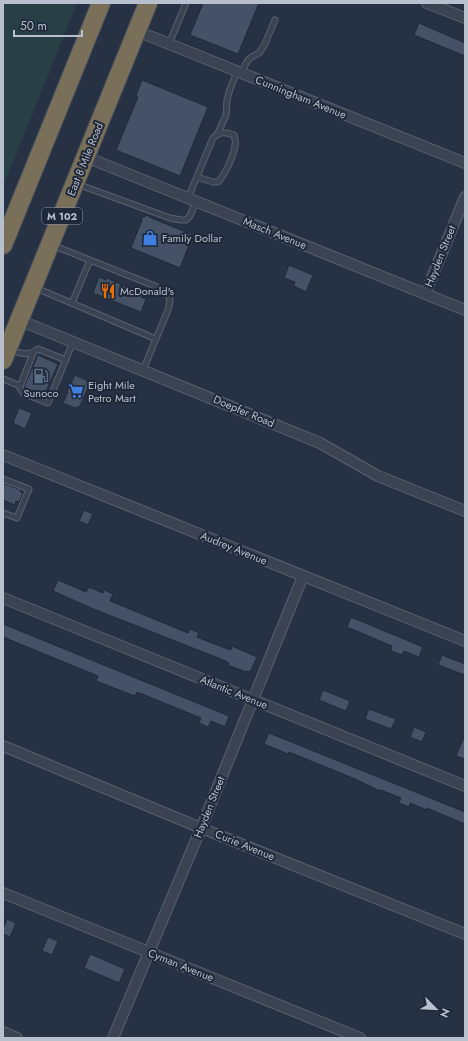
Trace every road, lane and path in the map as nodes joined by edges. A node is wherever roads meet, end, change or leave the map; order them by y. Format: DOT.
graph roads {
  1 [pos="101,3"];
  2 [pos="136,3"];
  3 [pos="148,3"];
  4 [pos="186,3"];
  5 [pos="427,3"];
  6 [pos="465,18"];
  7 [pos="275,20"];
  8 [pos="138,29"];
  9 [pos="169,44"];
  10 [pos="239,73"];
  11 [pos="218,133"];
  12 [pos="86,157"];
  13 [pos="465,163"];
  14 [pos="197,177"];
  15 [pos="75,183"];
  16 [pos="465,197"];
  17 [pos="192,200"];
  18 [pos="50,244"];
  19 [pos="3,245"];
  20 [pos="90,260"];
  21 [pos="33,286"];
  22 [pos="425,294"];
  23 [pos="72,303"];
  24 [pos="465,310"];
  25 [pos="19,320"];
  26 [pos="156,339"];
  27 [pos="73,342"];
  28 [pos="5,353"];
  29 [pos="33,353"];
  30 [pos="66,360"];
  31 [pos="143,370"];
  32 [pos="3,379"];
  33 [pos="20,387"];
  34 [pos="3,455"];
  35 [pos="3,480"];
  36 [pos="465,512"];
  37 [pos="3,513"];
  38 [pos="303,576"];
  39 [pos="3,598"];
  40 [pos="465,641"];
  41 [pos="253,699"];
  42 [pos="3,746"];
  43 [pos="465,786"];
  44 [pos="201,828"];
  45 [pos="3,893"];
  46 [pos="465,934"];
  47 [pos="148,952"];
  48 [pos="3,1032"];
  49 [pos="17,1038"];
  50 [pos="113,1038"];
  51 [pos="360,1038"];
  1 -- 19 [label="highway"];
  2 -- 8 [label="highway"];
  3 -- 8 [label="highway, East 8 Mile Road / M 102"];
  4 -- 9 [label="lane"];
  5 -- 6 [label="street"];
  7 -- 10 [label="lane"];
  8 -- 9 [label="street, Cunningham Avenue"];
  8 -- 12 [label="highway, East 8 Mile Road / M 102"];
  9 -- 10 [label="street, Cunningham Avenue"];
  10 -- 11 [label="lane"];
  10 -- 13 [label="street, Cunningham Avenue"];
  11 -- 14 [label="lane"];
  11 -- 14 [label="lane"];
  12 -- 15 [label="highway, East 8 Mile Road / M 102"];
  12 -- 17 [label="street, Masch Avenue"];
  14 -- 17 [label="lane"];
  15 -- 17 [label="lane"];
  15 -- 18 [label="highway, East 8 Mile Road / M 102"];
  16 -- 22 [label="street, Hayden Street"];
  17 -- 22 [label="street, Masch Avenue"];
  18 -- 20 [label="lane"];
  18 -- 21 [label="highway, East 8 Mile Road / M 102"];
  20 -- 23 [label="lane"];
  20 -- 26 [label="lane"];
  21 -- 23 [label="lane"];
  21 -- 25 [label="highway, East 8 Mile Road / M 102"];
  22 -- 24 [label="street, Masch Avenue"];
  23 -- 26 [label="lane"];
  25 -- 27 [label="street, Doepfer Road"];
  25 -- 28 [label="highway, East 8 Mile Road / M 102"];
  26 -- 31 [label="lane"];
  27 -- 30 [label="lane"];
  27 -- 31 [label="street, Doepfer Road"];
  28 -- 29 [label="lane"];
  29 -- 30 [label="lane"];
  29 -- 33 [label="lane"];
  30 -- 33 [label="lane"];
  31 -- 36 [label="street, Doepfer Road"];
  32 -- 33 [label="lane"];
  34 -- 38 [label="street, Audrey Avenue"];
  35 -- 37 [label="lane"];
  38 -- 40 [label="street, Audrey Avenue"];
  38 -- 41 [label="street, Hayden Street"];
  39 -- 41 [label="street, Atlantic Avenue"];
  41 -- 43 [label="street, Atlantic Avenue"];
  41 -- 44 [label="street, Hayden Street"];
  42 -- 44 [label="street, Curie Avenue"];
  44 -- 46 [label="street, Curie Avenue"];
  44 -- 47 [label="street, Hayden Street"];
  45 -- 47 [label="street, Cyman Avenue"];
  47 -- 50 [label="street, Hayden Street"];
  47 -- 51 [label="street, Cyman Avenue"];
  48 -- 49 [label="street"];
}
